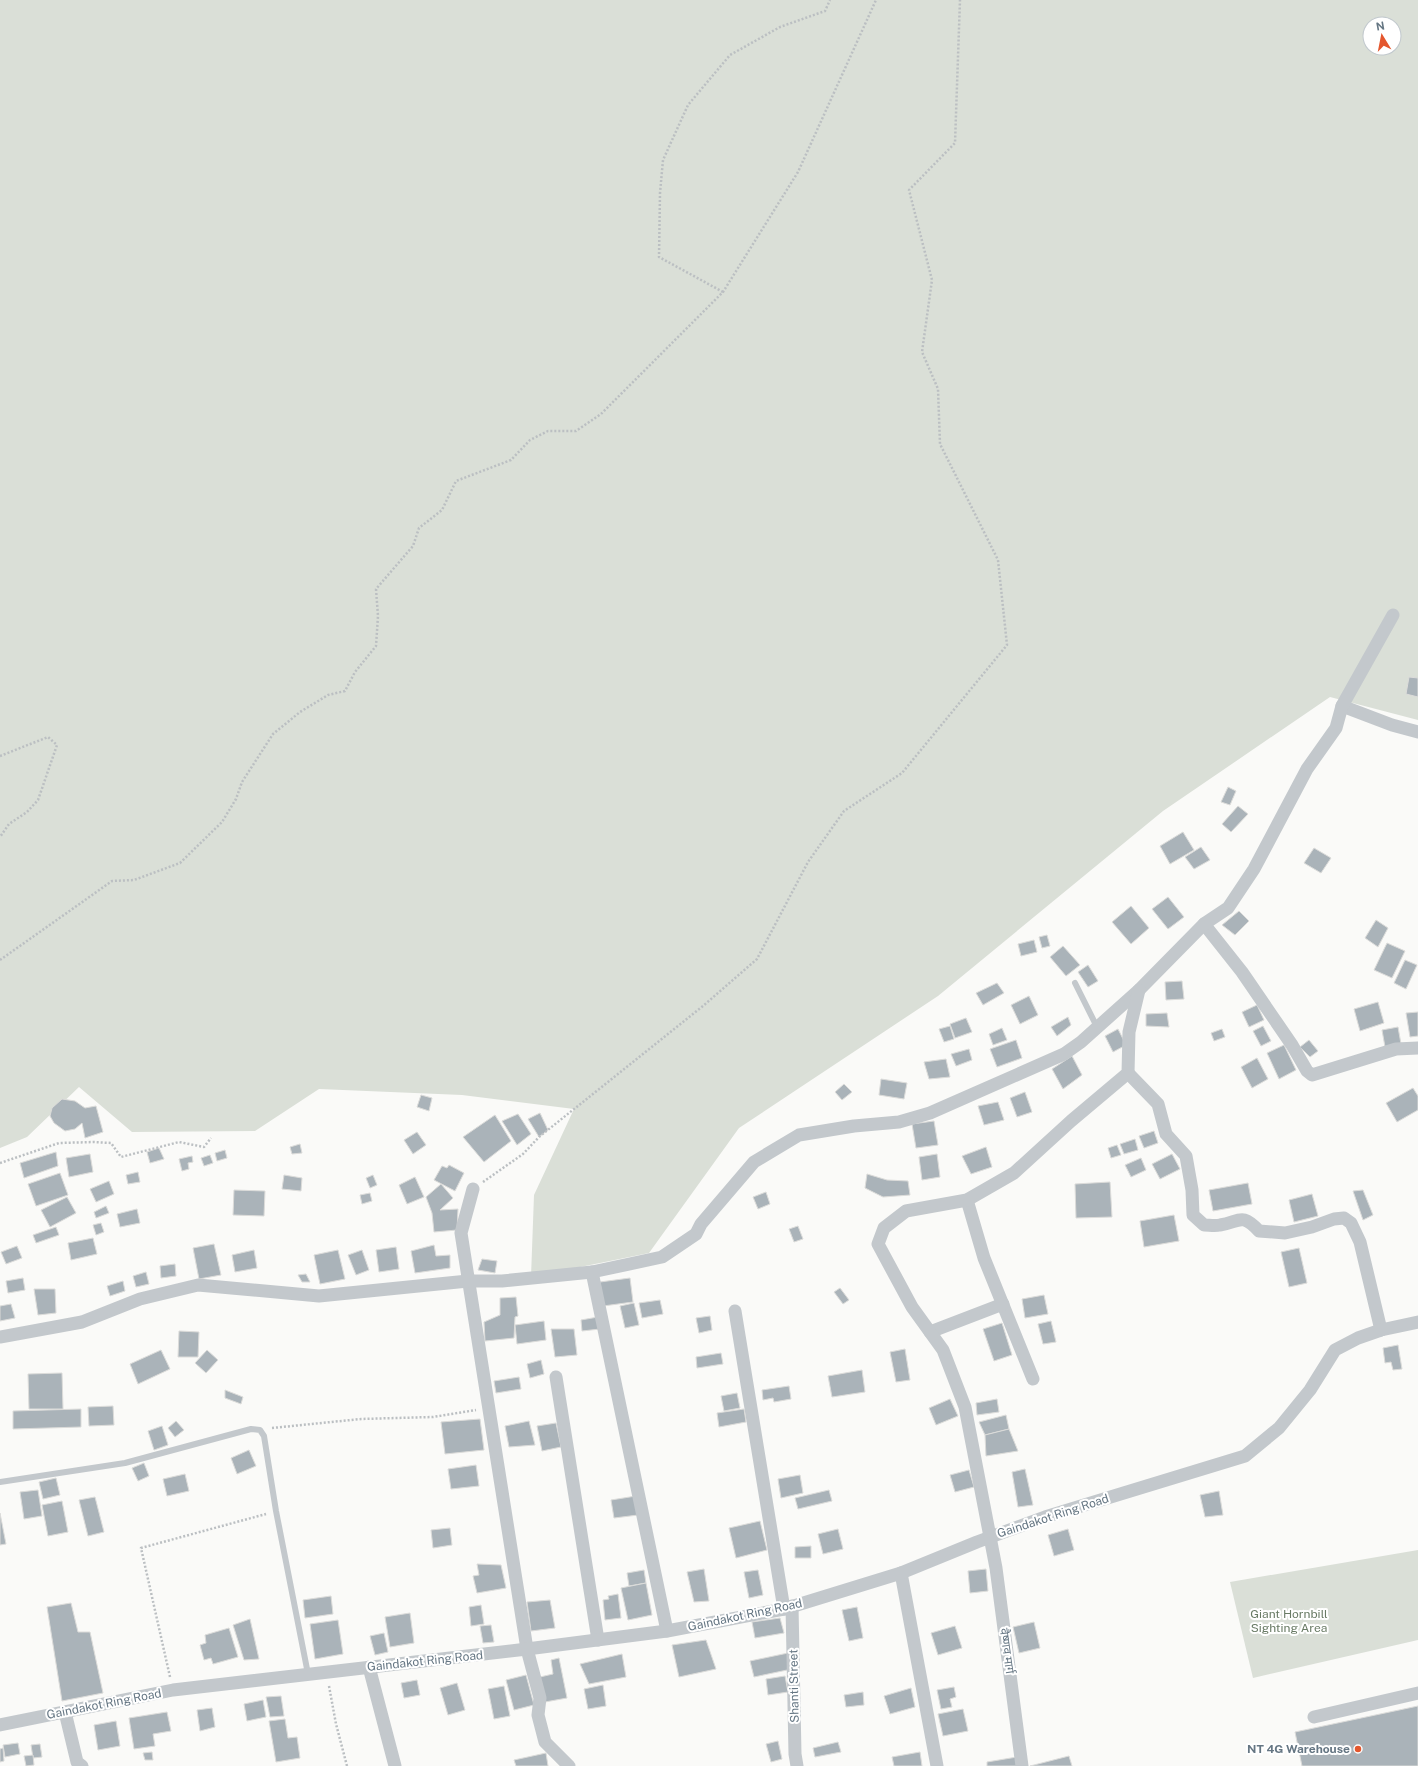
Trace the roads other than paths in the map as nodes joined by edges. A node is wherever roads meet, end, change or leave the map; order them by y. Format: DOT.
graph roads {
  1 [pos="1393,615"];
  2 [pos="1342,706"];
  3 [pos="1418,732"];
  4 [pos="1204,924"];
  5 [pos="1075,983"];
  6 [pos="1139,990"];
  7 [pos="1097,1027"];
  8 [pos="1418,1048"];
  9 [pos="1128,1073"];
  10 [pos="473,1189"];
  11 [pos="967,1200"];
  12 [pos="592,1272"];
  13 [pos="468,1281"];
  14 [pos="1003,1304"];
  15 [pos="735,1311"];
  16 [pos="1418,1322"];
  17 [pos="1380,1330"];
  18 [pos="930,1332"];
  19 [pos="0,1337"];
  20 [pos="556,1377"];
  21 [pos="1033,1379"];
  22 [pos="0,1482"];
  23 [pos="990,1537"];
  24 [pos="901,1573"];
  25 [pos="788,1607"];
  26 [pos="667,1631"];
  27 [pos="598,1640"];
  28 [pos="527,1650"];
  29 [pos="369,1667"];
  30 [pos="308,1674"];
  31 [pos="1418,1693"];
  32 [pos="65,1712"];
  33 [pos="1314,1717"];
  34 [pos="0,1725"];
  35 [pos="82,1766"];
  36 [pos="395,1766"];
  37 [pos="569,1766"];
  38 [pos="797,1766"];
  39 [pos="937,1766"];
  40 [pos="1022,1766"];
  1 -- 2 [label="street"];
  2 -- 3 [label="street"];
  2 -- 4 [label="street"];
  4 -- 6 [label="street"];
  4 -- 8 [label="street"];
  5 -- 7 [label="lane"];
  6 -- 7 [label="street"];
  6 -- 9 [label="street"];
  7 -- 12 [label="street"];
  9 -- 11 [label="street"];
  9 -- 17 [label="street"];
  10 -- 13 [label="street"];
  11 -- 14 [label="street"];
  11 -- 18 [label="street, वैष्णव मार्ग"];
  12 -- 13 [label="street"];
  12 -- 26 [label="street"];
  13 -- 19 [label="street"];
  13 -- 28 [label="street"];
  14 -- 18 [label="street"];
  14 -- 21 [label="street"];
  15 -- 25 [label="street, Shanti Street"];
  16 -- 17 [label="street, Gaindakot Ring Road"];
  17 -- 23 [label="street, Gaindakot Ring Road"];
  18 -- 23 [label="street, वैष्णव मार्ग"];
  20 -- 27 [label="street"];
  22 -- 30 [label="lane"];
  23 -- 24 [label="street, Gaindakot Ring Road"];
  23 -- 40 [label="street, वैष्णव मार्ग"];
  24 -- 25 [label="street, Gaindakot Ring Road"];
  24 -- 39 [label="street"];
  25 -- 26 [label="street, Gaindakot Ring Road"];
  25 -- 38 [label="street, Shanti Street"];
  26 -- 27 [label="street, Gaindakot Ring Road"];
  27 -- 28 [label="street, Gaindakot Ring Road"];
  28 -- 29 [label="street, Gaindakot Ring Road"];
  28 -- 37 [label="street"];
  29 -- 30 [label="street, Gaindakot Ring Road"];
  29 -- 36 [label="street"];
  30 -- 32 [label="street, Gaindakot Ring Road"];
  31 -- 33 [label="street"];
  32 -- 34 [label="street, Gaindakot Ring Road"];
  32 -- 35 [label="street"];
}
